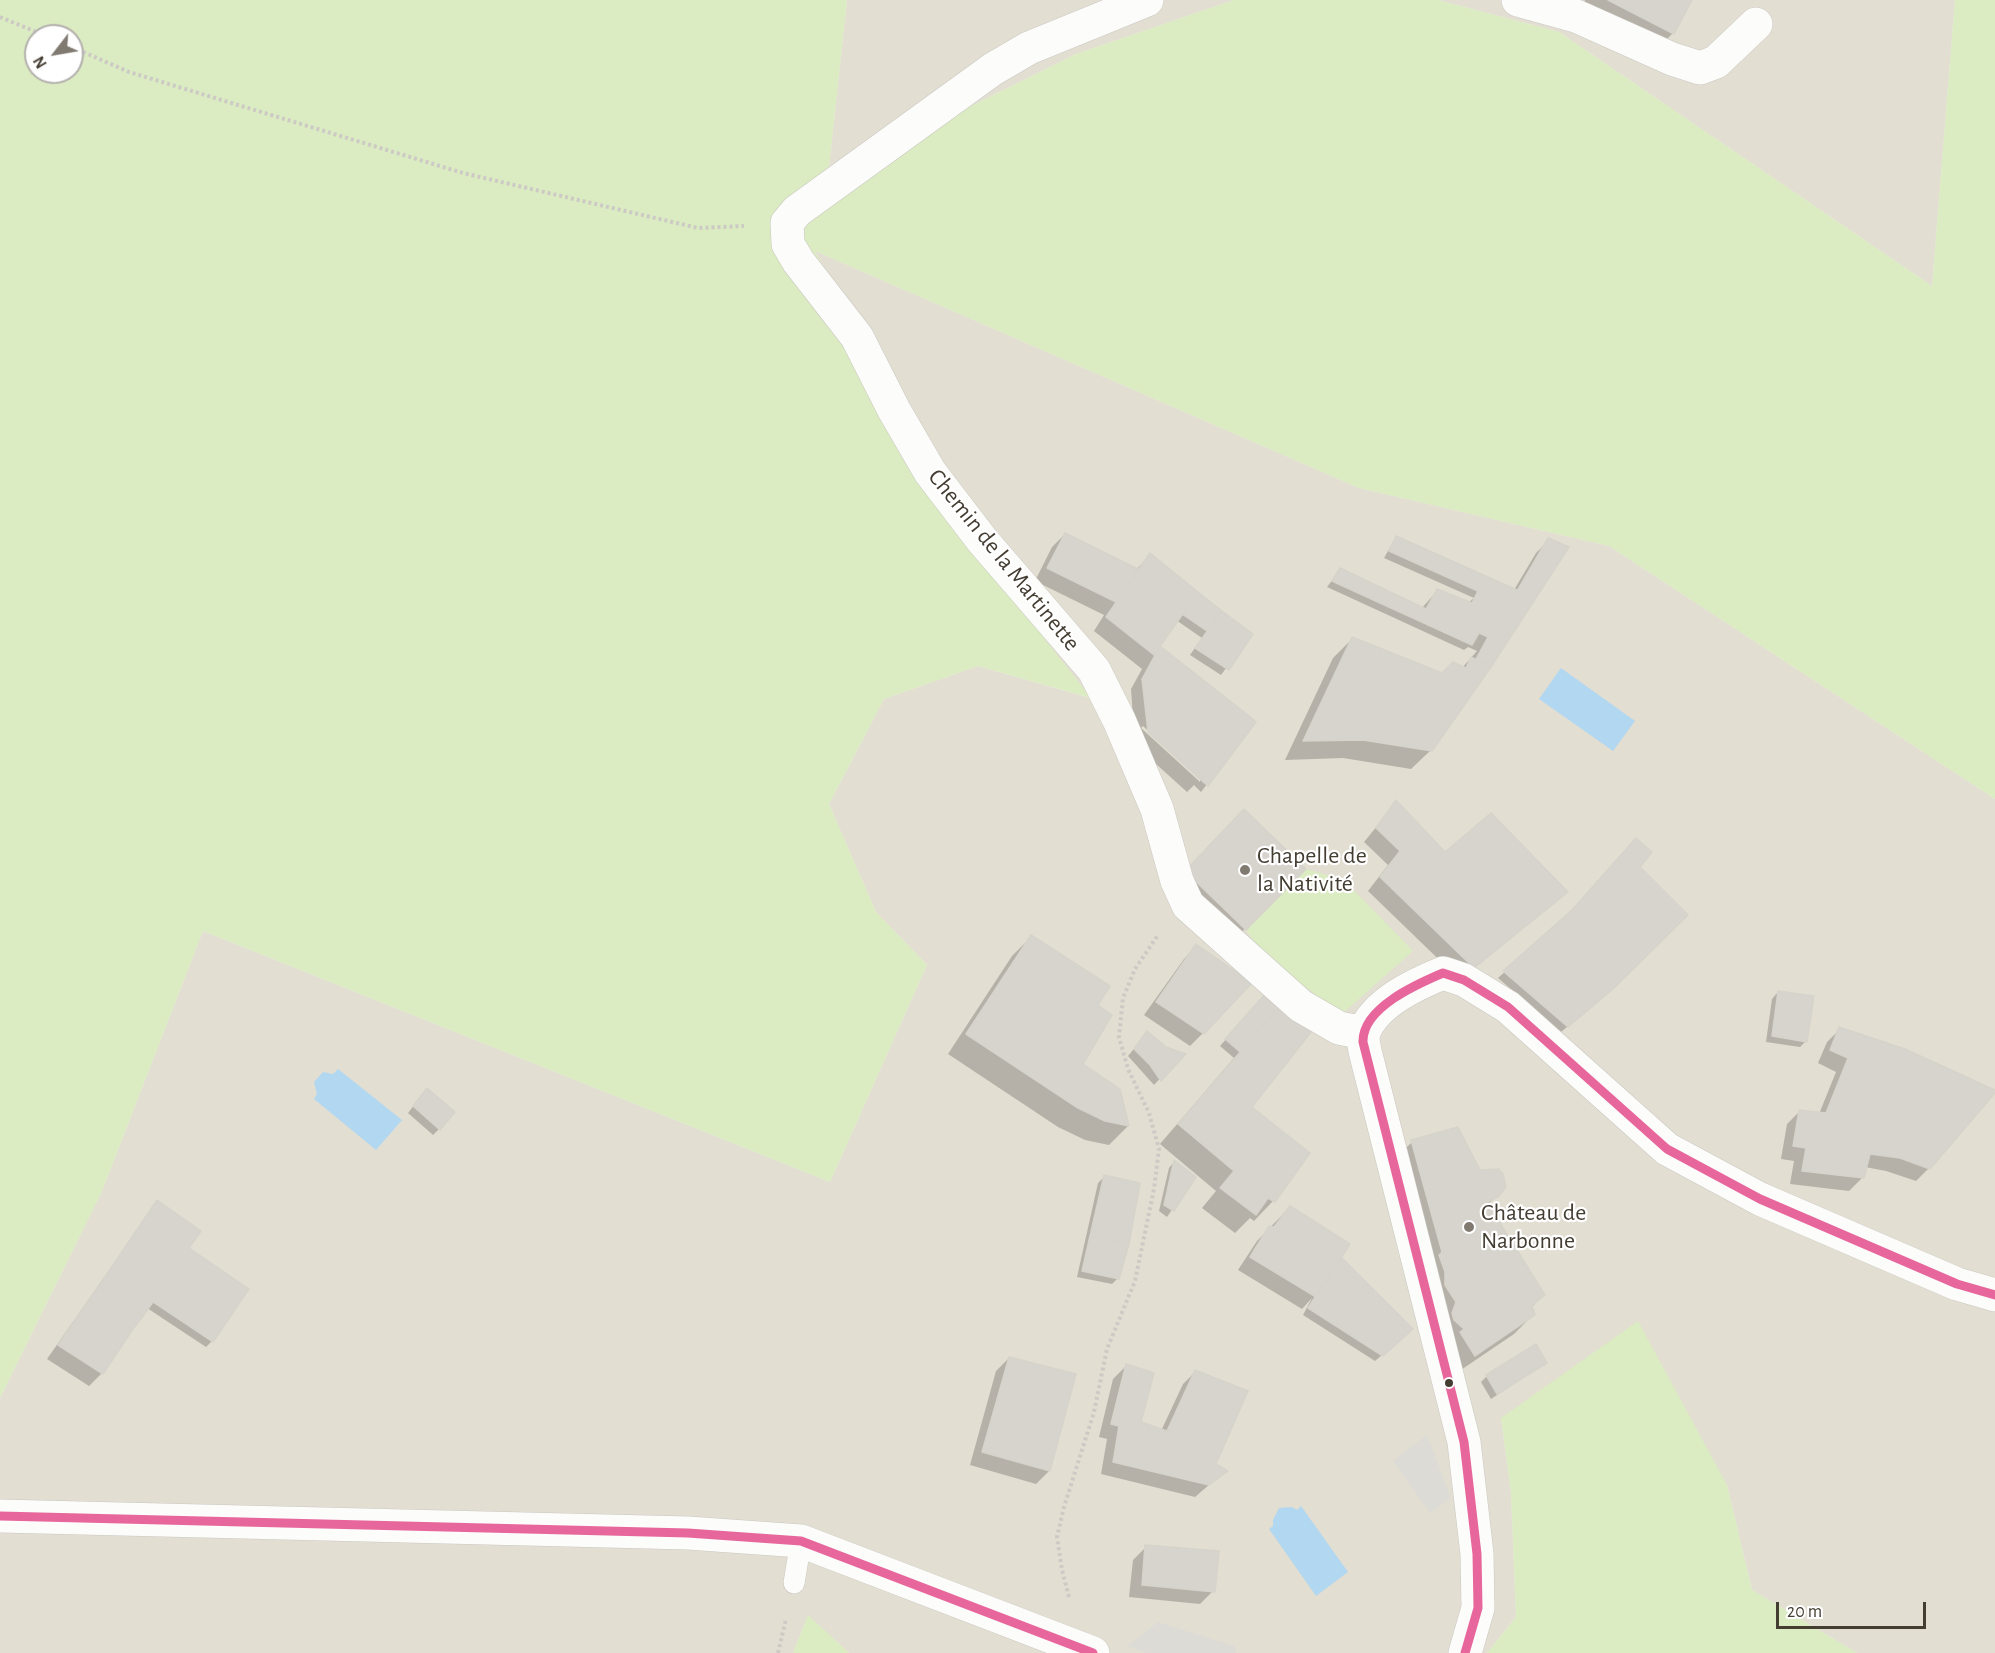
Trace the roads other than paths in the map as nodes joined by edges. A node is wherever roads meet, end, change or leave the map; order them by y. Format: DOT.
graph roads {
  1 [pos="1147,0"];
  2 [pos="1518,0"];
  3 [pos="1756,24"];
  4 [pos="1364,1034"];
  5 [pos="1995,1295"];
  6 [pos="0,1516"];
  7 [pos="801,1541"];
  8 [pos="794,1584"];
  9 [pos="1089,1652"];
  10 [pos="1465,1653"];
  1 -- 4 [label="street, Chemin de la Martinette"];
  2 -- 3 [label="street"];
  4 -- 5 [label="street"];
  4 -- 10 [label="street"];
  6 -- 7 [label="street"];
  7 -- 8 [label="lane"];
  7 -- 9 [label="street"];
}
